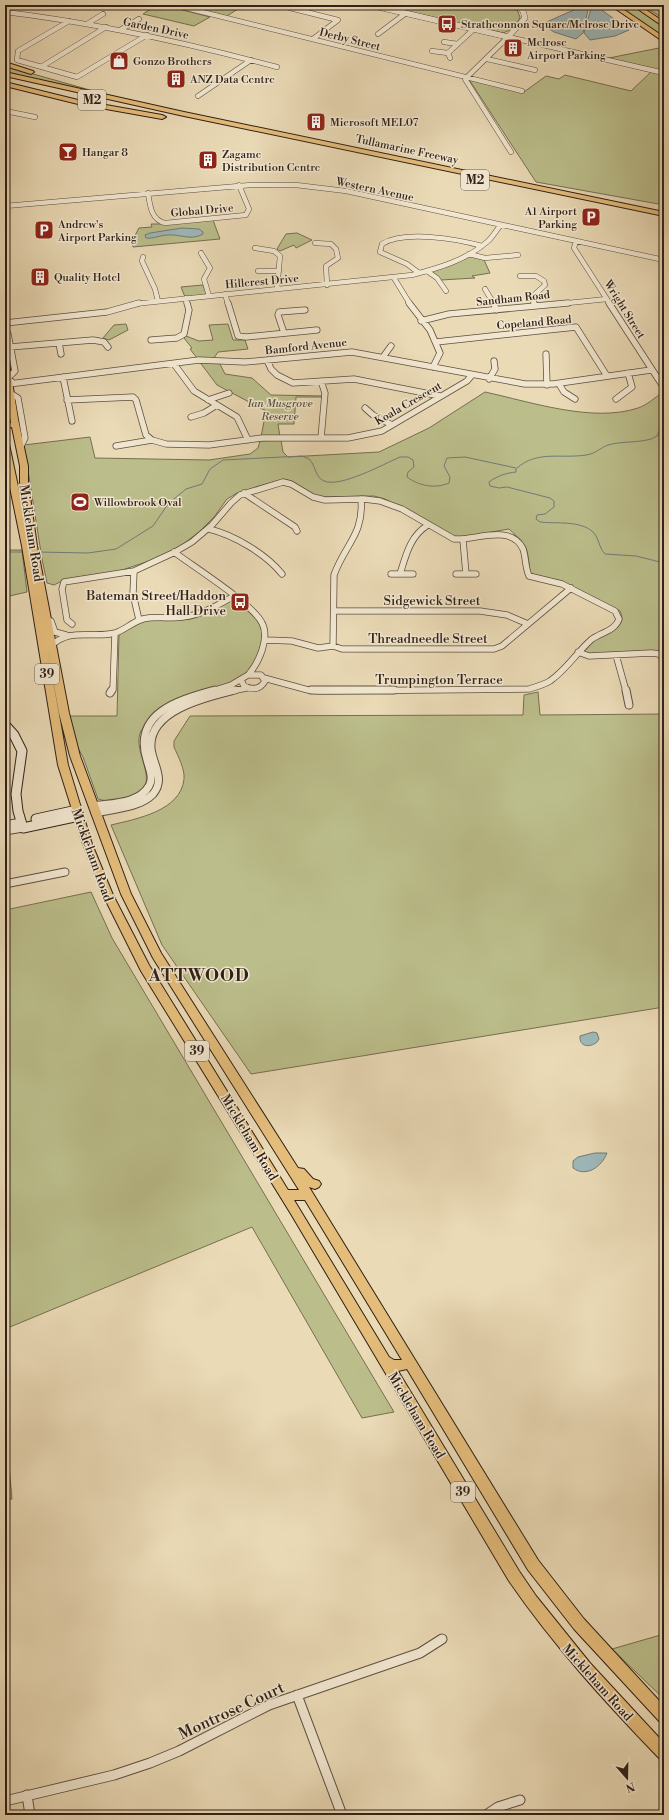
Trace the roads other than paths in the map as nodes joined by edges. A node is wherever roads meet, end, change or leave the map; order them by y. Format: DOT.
graph roads {
  1 [pos="174,5"];
  2 [pos="290,5"];
  3 [pos="370,5"];
  4 [pos="516,5"];
  5 [pos="613,5"];
  6 [pos="635,5"];
  7 [pos="5,12"];
  8 [pos="406,13"];
  9 [pos="103,14"];
  10 [pos="139,18"];
  11 [pos="69,21"];
  12 [pos="86,24"];
  13 [pos="664,25"];
  14 [pos="106,27"];
  15 [pos="474,29"];
  16 [pos="120,30"];
  17 [pos="147,34"];
  18 [pos="378,34"];
  19 [pos="508,37"];
  20 [pos="313,39"];
  21 [pos="664,40"];
  22 [pos="444,42"];
  23 [pos="458,44"];
  24 [pos="432,51"];
  25 [pos="487,59"];
  26 [pos="251,60"];
  27 [pos="5,64"];
  28 [pos="41,67"];
  29 [pos="277,67"];
  30 [pos="535,70"];
  31 [pos="664,73"];
  32 [pos="5,74"];
  33 [pos="468,77"];
  34 [pos="5,80"];
  35 [pos="5,84"];
  36 [pos="5,90"];
  37 [pos="522,90"];
  38 [pos="198,96"];
  39 [pos="64,99"];
  40 [pos="149,106"];
  41 [pos="5,111"];
  42 [pos="34,117"];
  43 [pos="179,118"];
  44 [pos="511,152"];
  45 [pos="514,183"];
  46 [pos="239,185"];
  47 [pos="148,193"];
  48 [pos="5,206"];
  49 [pos="664,207"];
  50 [pos="664,214"];
  51 [pos="664,220"];
  52 [pos="501,225"];
  53 [pos="576,241"];
  54 [pos="315,243"];
  55 [pos="482,246"];
  56 [pos="255,248"];
  57 [pos="201,253"];
  58 [pos="469,254"];
  59 [pos="518,255"];
  60 [pos="143,257"];
  61 [pos="664,260"];
  62 [pos="258,271"];
  63 [pos="279,271"];
  64 [pos="427,271"];
  65 [pos="418,273"];
  66 [pos="520,276"];
  67 [pos="394,278"];
  68 [pos="327,285"];
  69 [pos="485,289"];
  70 [pos="277,290"];
  71 [pos="446,291"];
  72 [pos="225,294"];
  73 [pos="209,296"];
  74 [pos="186,298"];
  75 [pos="606,299"];
  76 [pos="158,301"];
  77 [pos="535,306"];
  78 [pos="304,310"];
  79 [pos="496,310"];
  80 [pos="421,321"];
  81 [pos="6,328"];
  82 [pos="317,330"];
  83 [pos="284,333"];
  84 [pos="151,340"];
  85 [pos="436,342"];
  86 [pos="59,343"];
  87 [pos="391,346"];
  88 [pos="10,347"];
  89 [pos="108,347"];
  90 [pos="61,354"];
  91 [pos="546,354"];
  92 [pos="383,357"];
  93 [pos="267,360"];
  94 [pos="494,361"];
  95 [pos="5,363"];
  96 [pos="174,364"];
  97 [pos="433,367"];
  98 [pos="651,370"];
  99 [pos="628,373"];
  100 [pos="472,375"];
  101 [pos="607,376"];
  102 [pos="62,377"];
  103 [pos="489,379"];
  104 [pos="321,381"];
  105 [pos="8,383"];
  106 [pos="559,384"];
  107 [pos="547,385"];
  108 [pos="664,388"];
  109 [pos="10,393"];
  110 [pos="229,393"];
  111 [pos="440,396"];
  112 [pos="574,399"];
  113 [pos="616,399"];
  114 [pos="67,400"];
  115 [pos="208,400"];
  116 [pos="217,404"];
  117 [pos="365,408"];
  118 [pos="192,417"];
  119 [pos="72,421"];
  120 [pos="15,423"];
  121 [pos="5,424"];
  122 [pos="392,425"];
  123 [pos="321,438"];
  124 [pos="152,440"];
  125 [pos="248,440"];
  126 [pos="5,444"];
  127 [pos="21,446"];
  128 [pos="116,446"];
  129 [pos="9,464"];
  130 [pos="24,466"];
  131 [pos="12,478"];
  132 [pos="244,493"];
  133 [pos="361,499"];
  134 [pos="28,511"];
  135 [pos="20,514"];
  136 [pos="428,525"];
  137 [pos="209,529"];
  138 [pos="297,531"];
  139 [pos="463,540"];
  140 [pos="30,546"];
  141 [pos="174,552"];
  142 [pos="32,560"];
  143 [pos="134,572"];
  144 [pos="282,574"];
  145 [pos="391,574"];
  146 [pos="400,574"];
  147 [pos="413,574"];
  148 [pos="456,574"];
  149 [pos="466,574"];
  150 [pos="476,574"];
  151 [pos="41,588"];
  152 [pos="571,588"];
  153 [pos="234,596"];
  154 [pos="334,611"];
  155 [pos="139,620"];
  156 [pos="72,624"];
  157 [pos="528,624"];
  158 [pos="115,633"];
  159 [pos="72,635"];
  160 [pos="266,640"];
  161 [pos="51,646"];
  162 [pos="333,646"];
  163 [pos="578,652"];
  164 [pos="616,655"];
  165 [pos="664,659"];
  166 [pos="256,661"];
  167 [pos="249,674"];
  168 [pos="262,677"];
  169 [pos="241,680"];
  170 [pos="288,685"];
  171 [pos="262,686"];
  172 [pos="247,688"];
  173 [pos="110,693"];
  174 [pos="629,705"];
  175 [pos="5,725"];
  176 [pos="76,809"];
  177 [pos="94,810"];
  178 [pos="5,825"];
  179 [pos="22,825"];
  180 [pos="5,831"];
  181 [pos="65,872"];
  182 [pos="5,884"];
  183 [pos="292,1167"];
  184 [pos="315,1184"];
  185 [pos="306,1191"];
  186 [pos="285,1195"];
  187 [pos="385,1361"];
  188 [pos="410,1363"];
  189 [pos="442,1640"];
  190 [pos="298,1695"];
  191 [pos="664,1716"];
  192 [pos="664,1753"];
  193 [pos="28,1795"];
  194 [pos="520,1800"];
  195 [pos="5,1801"];
  196 [pos="30,1815"];
  197 [pos="342,1815"];
  198 [pos="486,1815"];
  1 -- 20 [label="street, Derby Street"];
  2 -- 20 [label="street"];
  3 -- 8 [label="street"];
  4 -- 19 [label="street"];
  5 -- 21 [label="main road"];
  6 -- 13 [label="main road"];
  7 -- 11 [label="street, Garden Drive"];
  8 -- 15 [label="street"];
  8 -- 18 [label="street"];
  9 -- 12 [label="street"];
  10 -- 16 [label="street"];
  11 -- 12 [label="street, Garden Drive"];
  11 -- 28 [label="street"];
  12 -- 14 [label="street, Garden Drive"];
  14 -- 16 [label="street, Garden Drive"];
  14 -- 28 [label="street"];
  15 -- 19 [label="street"];
  15 -- 23 [label="street"];
  16 -- 17 [label="street, Garden Drive"];
  17 -- 26 [label="street, Garden Drive"];
  17 -- 28 [label="street"];
  19 -- 25 [label="street"];
  19 -- 31 [label="street"];
  20 -- 33 [label="street, Derby Street"];
  22 -- 23 [label="street"];
  23 -- 24 [label="street"];
  25 -- 30 [label="street"];
  25 -- 33 [label="street"];
  26 -- 29 [label="street, Garden Drive"];
  26 -- 38 [label="street"];
  27 -- 40 [label="highway"];
  32 -- 40 [label="highway, Tullamarine Freeway / M2"];
  33 -- 37 [label="street, Derby Street"];
  33 -- 44 [label="street"];
  34 -- 43 [label="highway, Tullamarine Freeway / M2"];
  35 -- 39 [label="highway"];
  36 -- 39 [label="highway"];
  39 -- 43 [label="highway"];
  40 -- 45 [label="highway, Tullamarine Freeway / M2"];
  41 -- 42 [label="street"];
  43 -- 51 [label="highway, Tullamarine Freeway / M2"];
  45 -- 49 [label="highway"];
  45 -- 50 [label="highway, Tullamarine Freeway / M2"];
  46 -- 47 [label="street, Western Avenue"];
  46 -- 47 [label="street, Global Drive"];
  46 -- 52 [label="street, Western Avenue"];
  47 -- 48 [label="street, Western Avenue"];
  52 -- 53 [label="street, Western Avenue"];
  52 -- 55 [label="street, Hillcrest Drive"];
  53 -- 61 [label="street, Western Avenue"];
  53 -- 75 [label="street, Wright Street"];
  54 -- 68 [label="street"];
  55 -- 58 [label="street, Hillcrest Drive"];
  55 -- 65 [label="street"];
  56 -- 63 [label="street"];
  57 -- 73 [label="street"];
  58 -- 59 [label="street"];
  58 -- 64 [label="street, Hillcrest Drive"];
  60 -- 76 [label="street"];
  62 -- 63 [label="street"];
  63 -- 70 [label="street"];
  64 -- 65 [label="street, Hillcrest Drive"];
  64 -- 71 [label="street"];
  65 -- 67 [label="street, Hillcrest Drive"];
  66 -- 77 [label="street"];
  67 -- 68 [label="street, Hillcrest Drive"];
  67 -- 80 [label="street"];
  68 -- 70 [label="street, Hillcrest Drive"];
  69 -- 79 [label="street"];
  70 -- 72 [label="street, Hillcrest Drive"];
  72 -- 73 [label="street, Hillcrest Drive"];
  72 -- 83 [label="street"];
  73 -- 74 [label="street, Hillcrest Drive"];
  74 -- 76 [label="street, Hillcrest Drive"];
  74 -- 84 [label="street"];
  75 -- 77 [label="street, Sandham Road"];
  75 -- 98 [label="street, Wright Street"];
  76 -- 81 [label="street, Hillcrest Drive"];
  77 -- 79 [label="street, Sandham Road"];
  78 -- 83 [label="street"];
  79 -- 80 [label="street, Sandham Road"];
  80 -- 85 [label="street"];
  81 -- 88 [label="street, Mickleham Road"];
  82 -- 83 [label="street"];
  85 -- 97 [label="street"];
  85 -- 101 [label="street, Copeland Road"];
  86 -- 88 [label="street"];
  86 -- 89 [label="street"];
  86 -- 90 [label="street"];
  87 -- 92 [label="street"];
  88 -- 105 [label="street, Mickleham Road"];
  91 -- 107 [label="street"];
  92 -- 93 [label="street, Bamford Avenue"];
  92 -- 97 [label="street, Bamford Avenue"];
  93 -- 96 [label="street, Bamford Avenue"];
  93 -- 104 [label="street"];
  94 -- 103 [label="street"];
  95 -- 105 [label="main road, Mickleham Road / 39"];
  96 -- 102 [label="street, Bamford Avenue"];
  96 -- 115 [label="street"];
  97 -- 100 [label="street, Bamford Avenue"];
  98 -- 99 [label="street, Bamford Avenue"];
  98 -- 108 [label="street, Wright Street"];
  99 -- 101 [label="street, Bamford Avenue"];
  99 -- 113 [label="street"];
  100 -- 103 [label="street, Bamford Avenue"];
  100 -- 111 [label="street, Koala Crescent"];
  101 -- 106 [label="street, Bamford Avenue"];
  102 -- 105 [label="street, Bamford Avenue"];
  102 -- 114 [label="street"];
  103 -- 107 [label="street, Bamford Avenue"];
  104 -- 111 [label="street"];
  104 -- 123 [label="street"];
  105 -- 109 [label="main road, Mickleham Road / 39"];
  106 -- 107 [label="street, Bamford Avenue"];
  106 -- 112 [label="street"];
  109 -- 120 [label="main road, Mickleham Road / 39"];
  109 -- 127 [label="street, Mickleham Road"];
  110 -- 115 [label="street"];
  111 -- 122 [label="street, Koala Crescent"];
  114 -- 119 [label="street"];
  114 -- 124 [label="street"];
  115 -- 116 [label="street"];
  116 -- 118 [label="street"];
  116 -- 125 [label="street"];
  117 -- 122 [label="street"];
  120 -- 121 [label="main road"];
  120 -- 127 [label="main road, Mickleham Road / 39"];
  122 -- 123 [label="street, Koala Crescent"];
  123 -- 125 [label="street, Koala Crescent"];
  124 -- 125 [label="street, Koala Crescent"];
  124 -- 128 [label="street"];
  126 -- 129 [label="main road, Mickleham Road / 39"];
  127 -- 130 [label="main road, Mickleham Road / 39"];
  129 -- 130 [label="main road"];
  129 -- 131 [label="main road, Mickleham Road / 39"];
  130 -- 131 [label="main road"];
  130 -- 134 [label="main road, Mickleham Road / 39"];
  131 -- 135 [label="main road, Mickleham Road / 39"];
  132 -- 133 [label="street"];
  132 -- 137 [label="street"];
  132 -- 138 [label="street"];
  133 -- 136 [label="street"];
  133 -- 154 [label="street"];
  134 -- 135 [label="main road"];
  134 -- 140 [label="main road, Mickleham Road / 39"];
  135 -- 140 [label="main road, Mickleham Road / 39"];
  136 -- 139 [label="street"];
  136 -- 146 [label="street"];
  137 -- 141 [label="street"];
  137 -- 144 [label="street"];
  139 -- 149 [label="street"];
  139 -- 152 [label="street"];
  140 -- 142 [label="main road, Mickleham Road / 39"];
  141 -- 143 [label="street"];
  141 -- 153 [label="street"];
  142 -- 151 [label="main road, Mickleham Road / 39"];
  142 -- 176 [label="main road, Mickleham Road / 39"];
  143 -- 155 [label="street"];
  143 -- 156 [label="street"];
  145 -- 146 [label="street"];
  146 -- 147 [label="street"];
  148 -- 149 [label="street"];
  149 -- 150 [label="street"];
  151 -- 159 [label="street"];
  151 -- 161 [label="main road, Mickleham Road / 39"];
  152 -- 157 [label="street, Threadneedle Street"];
  152 -- 163 [label="street, Trumpington Terrace"];
  153 -- 155 [label="street"];
  153 -- 160 [label="street"];
  154 -- 157 [label="street, Sidgewick Street"];
  154 -- 162 [label="street"];
  155 -- 158 [label="street"];
  157 -- 162 [label="street, Threadneedle Street"];
  158 -- 159 [label="street"];
  158 -- 173 [label="street"];
  159 -- 161 [label="street"];
  160 -- 162 [label="street, Threadneedle Street"];
  160 -- 166 [label="street"];
  161 -- 177 [label="main road, Mickleham Road / 39"];
  163 -- 164 [label="street"];
  163 -- 170 [label="street, Trumpington Terrace"];
  164 -- 165 [label="street"];
  164 -- 174 [label="street"];
  166 -- 167 [label="street"];
  166 -- 168 [label="street"];
  167 -- 168 [label="street"];
  167 -- 169 [label="street"];
  168 -- 170 [label="street, Trumpington Terrace"];
  168 -- 171 [label="street"];
  169 -- 172 [label="street"];
  169 -- 177 [label="street"];
  170 -- 171 [label="street, Trumpington Terrace"];
  171 -- 172 [label="street"];
  172 -- 177 [label="street"];
  175 -- 179 [label="street"];
  176 -- 177 [label="main road"];
  176 -- 179 [label="street"];
  176 -- 179 [label="street"];
  176 -- 186 [label="main road, Mickleham Road / 39"];
  177 -- 183 [label="main road, Mickleham Road / 39"];
  178 -- 179 [label="street"];
  179 -- 180 [label="street"];
  181 -- 182 [label="street"];
  183 -- 184 [label="main road"];
  183 -- 185 [label="main road, Mickleham Road / 39"];
  185 -- 186 [label="main road"];
  185 -- 188 [label="main road, Mickleham Road / 39"];
  186 -- 187 [label="main road, Mickleham Road / 39"];
  187 -- 188 [label="main road"];
  187 -- 192 [label="main road, Mickleham Road / 39"];
  188 -- 191 [label="main road, Mickleham Road / 39"];
  189 -- 190 [label="street, Montrose Court"];
  190 -- 193 [label="street, Montrose Court"];
  190 -- 197 [label="street"];
  193 -- 195 [label="street, Montrose Court"];
  193 -- 196 [label="street"];
  194 -- 198 [label="street"];
}
